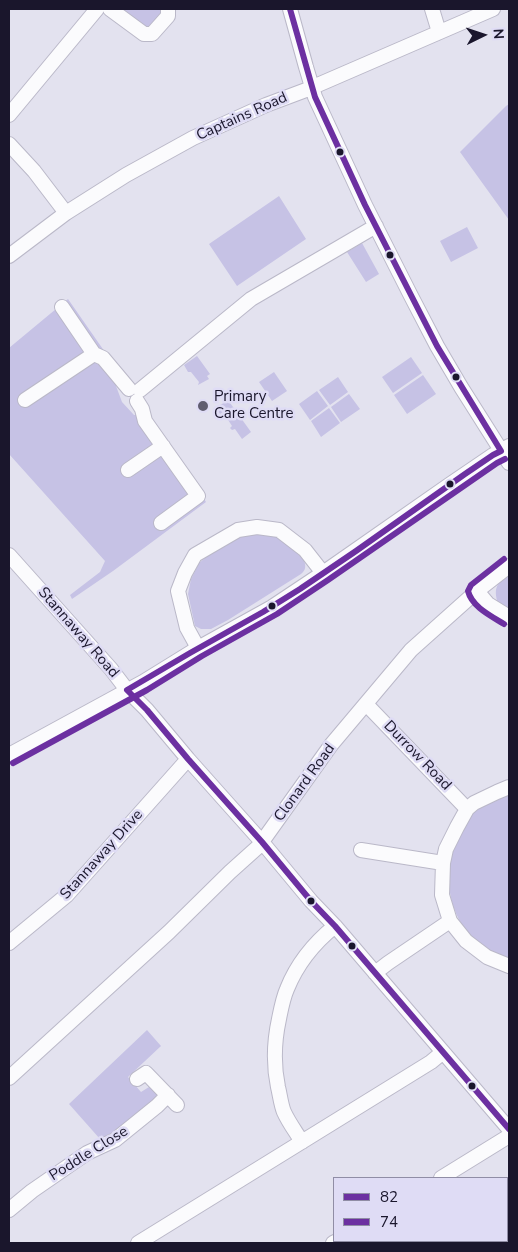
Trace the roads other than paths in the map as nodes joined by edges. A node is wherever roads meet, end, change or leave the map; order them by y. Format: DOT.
graph roads {
  1 [pos="97,9"];
  2 [pos="110,9"];
  3 [pos="168,9"];
  4 [pos="290,9"];
  5 [pos="432,9"];
  6 [pos="493,9"];
  7 [pos="440,32"];
  8 [pos="312,87"];
  9 [pos="9,115"];
  10 [pos="9,144"];
  11 [pos="66,213"];
  12 [pos="376,226"];
  13 [pos="9,256"];
  14 [pos="62,307"];
  15 [pos="94,354"];
  16 [pos="135,393"];
  17 [pos="25,400"];
  18 [pos="163,446"];
  19 [pos="505,448"];
  20 [pos="509,463"];
  21 [pos="128,470"];
  22 [pos="161,523"];
  23 [pos="9,555"];
  24 [pos="509,566"];
  25 [pos="323,573"];
  26 [pos="477,591"];
  27 [pos="509,617"];
  28 [pos="198,648"];
  29 [pos="114,674"];
  30 [pos="155,675"];
  31 [pos="127,690"];
  32 [pos="366,704"];
  33 [pos="101,706"];
  34 [pos="147,710"];
  35 [pos="9,755"];
  36 [pos="188,759"];
  37 [pos="509,787"];
  38 [pos="467,809"];
  39 [pos="262,842"];
  40 [pos="361,850"];
  41 [pos="444,863"];
  42 [pos="450,921"];
  43 [pos="334,926"];
  44 [pos="9,943"];
  45 [pos="509,966"];
  46 [pos="375,973"];
  47 [pos="442,1052"];
  48 [pos="9,1078"];
  49 [pos="138,1079"];
  50 [pos="509,1129"];
  51 [pos="509,1136"];
  52 [pos="302,1142"];
  53 [pos="443,1177"];
  54 [pos="9,1210"];
  55 [pos="138,1243"];
  1 -- 9 [label="street"];
  2 -- 3 [label="street"];
  4 -- 8 [label="street"];
  5 -- 7 [label="street"];
  6 -- 7 [label="street, Captains Road"];
  7 -- 8 [label="street, Captains Road"];
  8 -- 11 [label="street, Captains Road"];
  8 -- 12 [label="street"];
  10 -- 11 [label="street"];
  11 -- 13 [label="street, Captains Road"];
  12 -- 16 [label="street"];
  12 -- 19 [label="street"];
  14 -- 15 [label="street"];
  15 -- 16 [label="street"];
  15 -- 17 [label="street"];
  16 -- 18 [label="street"];
  18 -- 21 [label="street"];
  18 -- 22 [label="street"];
  19 -- 20 [label="street"];
  19 -- 25 [label="street"];
  23 -- 29 [label="street, Stannaway Road"];
  24 -- 26 [label="street, Clonard Road"];
  25 -- 28 [label="street"];
  25 -- 28 [label="street"];
  26 -- 27 [label="street"];
  26 -- 32 [label="street, Clonard Road"];
  28 -- 30 [label="street"];
  29 -- 31 [label="street, Stannaway Road"];
  29 -- 33 [label="street"];
  30 -- 31 [label="street"];
  30 -- 34 [label="street"];
  31 -- 33 [label="street"];
  31 -- 34 [label="street, Stannaway Road"];
  32 -- 38 [label="street, Durrow Road"];
  32 -- 39 [label="street, Clonard Road"];
  33 -- 35 [label="street"];
  34 -- 36 [label="street, Stannaway Road"];
  36 -- 39 [label="street, Stannaway Road"];
  36 -- 44 [label="street, Stannaway Drive"];
  37 -- 38 [label="street"];
  38 -- 41 [label="street"];
  39 -- 43 [label="street, Stannaway Road"];
  39 -- 48 [label="street, Clonard Road"];
  40 -- 41 [label="street"];
  41 -- 42 [label="street"];
  42 -- 45 [label="street"];
  42 -- 46 [label="street"];
  43 -- 46 [label="street, Stannaway Road"];
  43 -- 52 [label="street"];
  46 -- 47 [label="street, Stannaway Road"];
  47 -- 50 [label="street, Stannaway Road"];
  47 -- 52 [label="street"];
  49 -- 54 [label="street, Poddle Close"];
  51 -- 53 [label="street"];
  52 -- 55 [label="street"];
}
